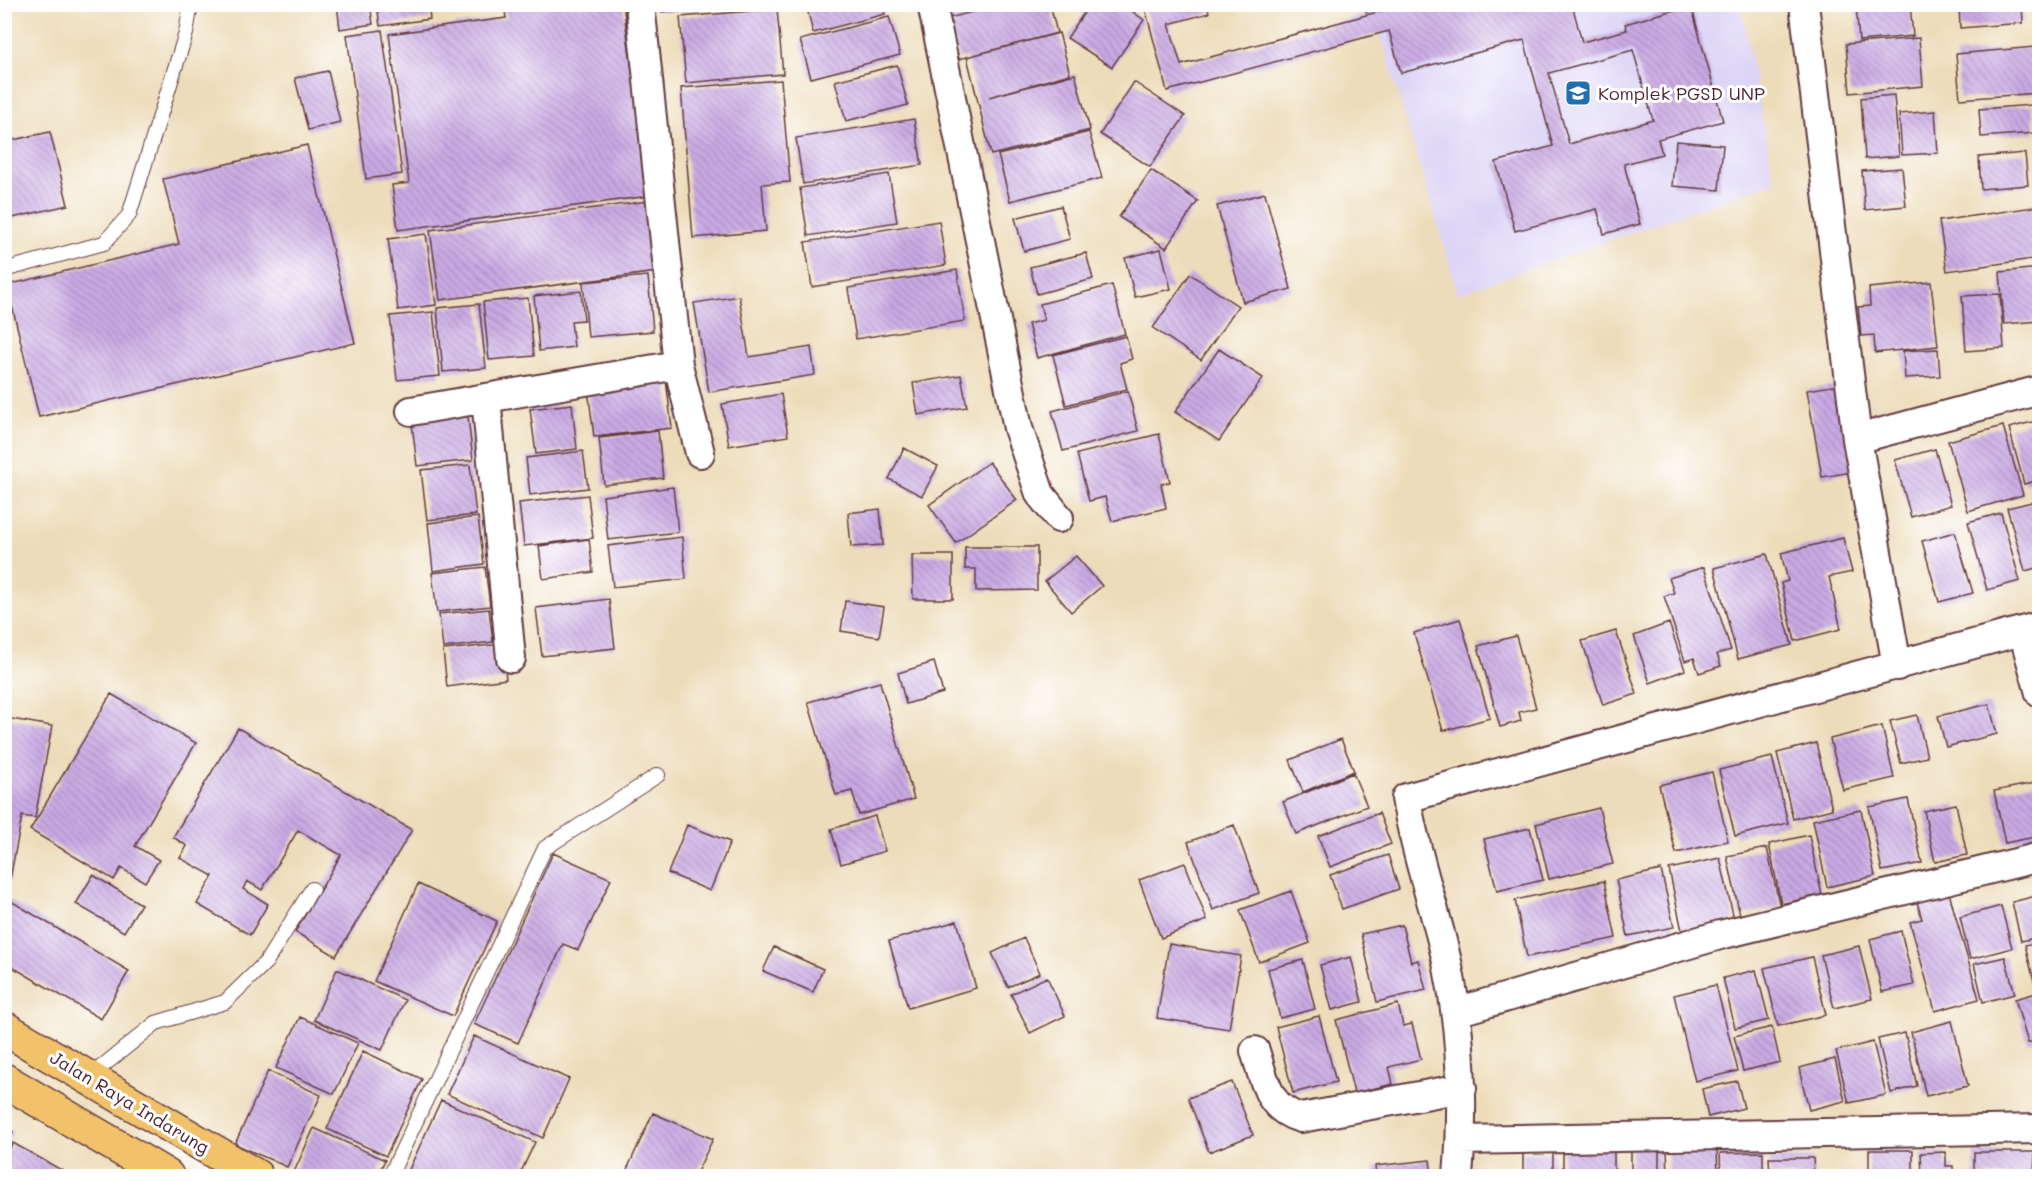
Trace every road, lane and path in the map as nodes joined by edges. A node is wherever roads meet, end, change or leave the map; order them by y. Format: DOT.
graph roads {
  1 [pos="190,4"];
  2 [pos="640,4"];
  3 [pos="932,4"];
  4 [pos="1804,4"];
  5 [pos="4,270"];
  6 [pos="678,365"];
  7 [pos="2040,390"];
  8 [pos="486,398"];
  9 [pos="411,411"];
  10 [pos="1857,439"];
  11 [pos="700,453"];
  12 [pos="1059,519"];
  13 [pos="2031,628"];
  14 [pos="511,658"];
  15 [pos="1897,666"];
  16 [pos="2040,693"];
  17 [pos="658,775"];
  18 [pos="2040,857"];
  19 [pos="312,889"];
  20 [pos="1456,1012"];
  21 [pos="4,1028"];
  22 [pos="1255,1051"];
  23 [pos="88,1078"];
  24 [pos="4,1080"];
  25 [pos="1462,1088"];
  26 [pos="2040,1129"];
  27 [pos="1461,1140"];
  28 [pos="167,1176"];
  29 [pos="256,1176"];
  30 [pos="390,1176"];
  31 [pos="1458,1176"];
  1 -- 5 [label="lane"];
  2 -- 6 [label="street"];
  3 -- 12 [label="street"];
  4 -- 10 [label="street"];
  6 -- 8 [label="street"];
  6 -- 11 [label="street"];
  7 -- 10 [label="street"];
  8 -- 9 [label="street"];
  8 -- 14 [label="street"];
  10 -- 15 [label="street"];
  13 -- 15 [label="street"];
  13 -- 16 [label="street"];
  15 -- 20 [label="street"];
  17 -- 30 [label="lane"];
  18 -- 20 [label="street"];
  19 -- 23 [label="lane"];
  20 -- 25 [label="street"];
  21 -- 23 [label="highway, Jalan Raya Indarung"];
  22 -- 25 [label="street"];
  23 -- 29 [label="highway, Jalan Raya Indarung"];
  24 -- 28 [label="highway"];
  25 -- 27 [label="street"];
  26 -- 27 [label="street"];
  27 -- 31 [label="street"];
}
